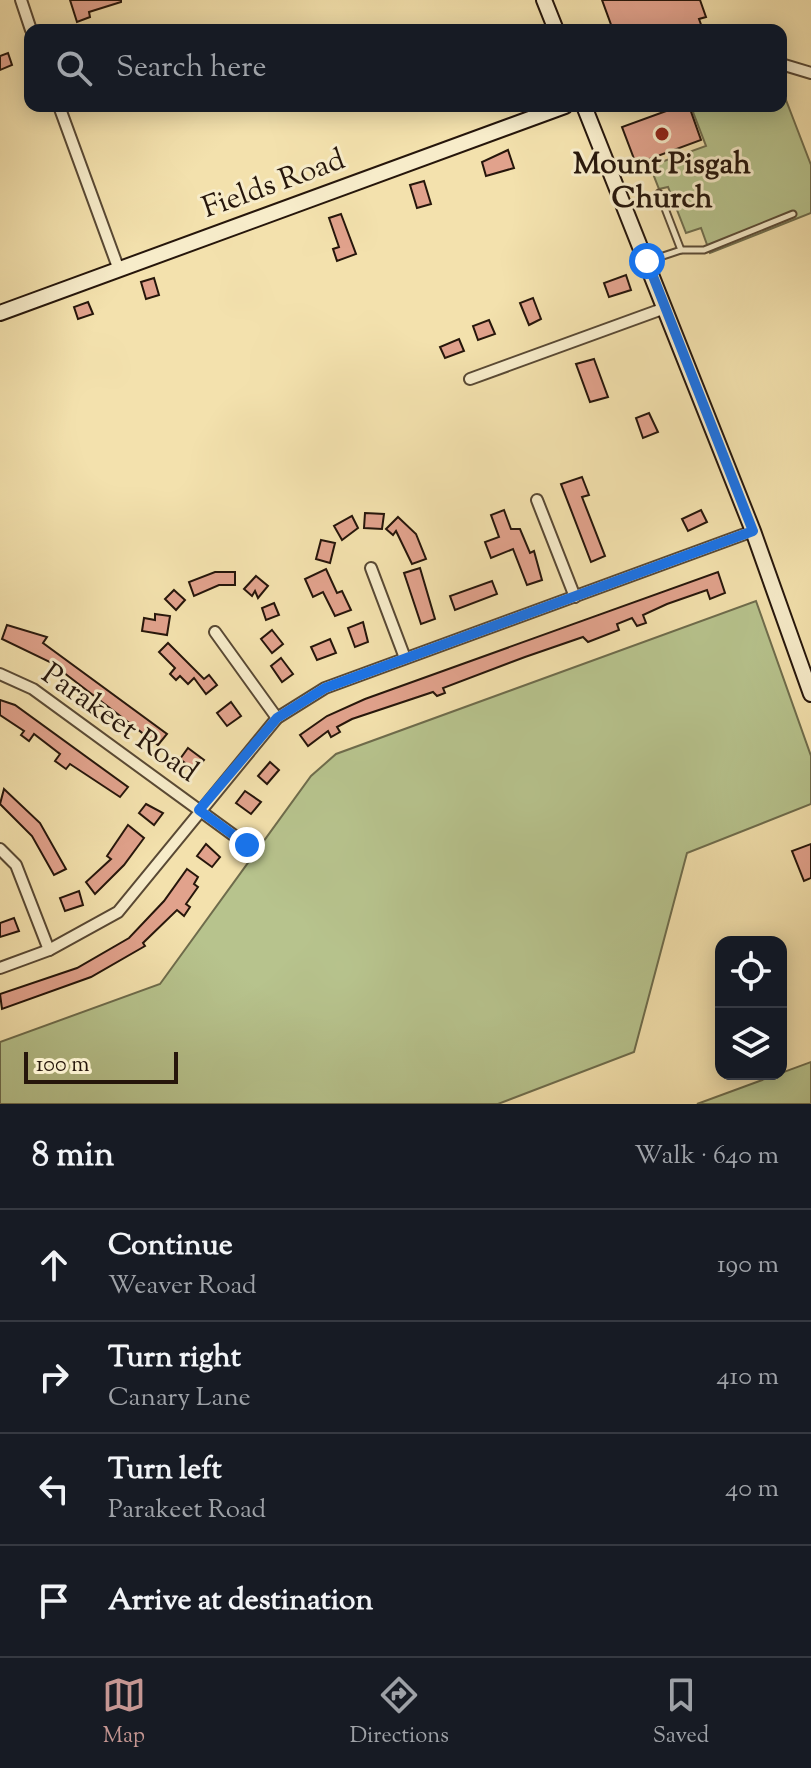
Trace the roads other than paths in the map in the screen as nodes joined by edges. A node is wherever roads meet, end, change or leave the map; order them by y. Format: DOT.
graph roads {
  1 [pos="21,0"];
  2 [pos="544,0"];
  3 [pos="29,24"];
  4 [pos="554,24"];
  5 [pos="787,66"];
  6 [pos="811,73"];
  7 [pos="61,112"];
  8 [pos="549,112"];
  9 [pos="586,112"];
  10 [pos="659,193"];
  11 [pos="793,214"];
  12 [pos="681,250"];
  13 [pos="647,261"];
  14 [pos="119,270"];
  15 [pos="665,308"];
  16 [pos="0,313"];
  17 [pos="470,379"];
  18 [pos="537,500"];
  19 [pos="753,531"];
  20 [pos="371,568"];
  21 [pos="575,597"];
  22 [pos="215,632"];
  23 [pos="405,658"];
  24 [pos="0,674"];
  25 [pos="811,694"];
  26 [pos="277,718"];
  27 [pos="199,810"];
  28 [pos="247,845"];
  29 [pos="0,849"];
  30 [pos="49,950"];
  31 [pos="0,968"];
  1 -- 3 [label="street"];
  2 -- 4 [label="main road"];
  5 -- 6 [label="street"];
  7 -- 14 [label="street"];
  8 -- 14 [label="main road, Fields Road"];
  9 -- 13 [label="main road"];
  10 -- 12 [label="lane"];
  11 -- 12 [label="lane"];
  12 -- 13 [label="lane"];
  13 -- 15 [label="main road"];
  14 -- 16 [label="main road, Fields Road"];
  15 -- 17 [label="street"];
  15 -- 19 [label="main road"];
  18 -- 21 [label="street"];
  19 -- 21 [label="street"];
  19 -- 25 [label="main road"];
  20 -- 23 [label="street"];
  21 -- 23 [label="street"];
  22 -- 26 [label="street"];
  23 -- 26 [label="street"];
  24 -- 27 [label="street, Parakeet Road"];
  26 -- 27 [label="street"];
  27 -- 28 [label="street, Parakeet Road"];
  27 -- 30 [label="street"];
  29 -- 30 [label="street"];
  30 -- 31 [label="street"];
}
